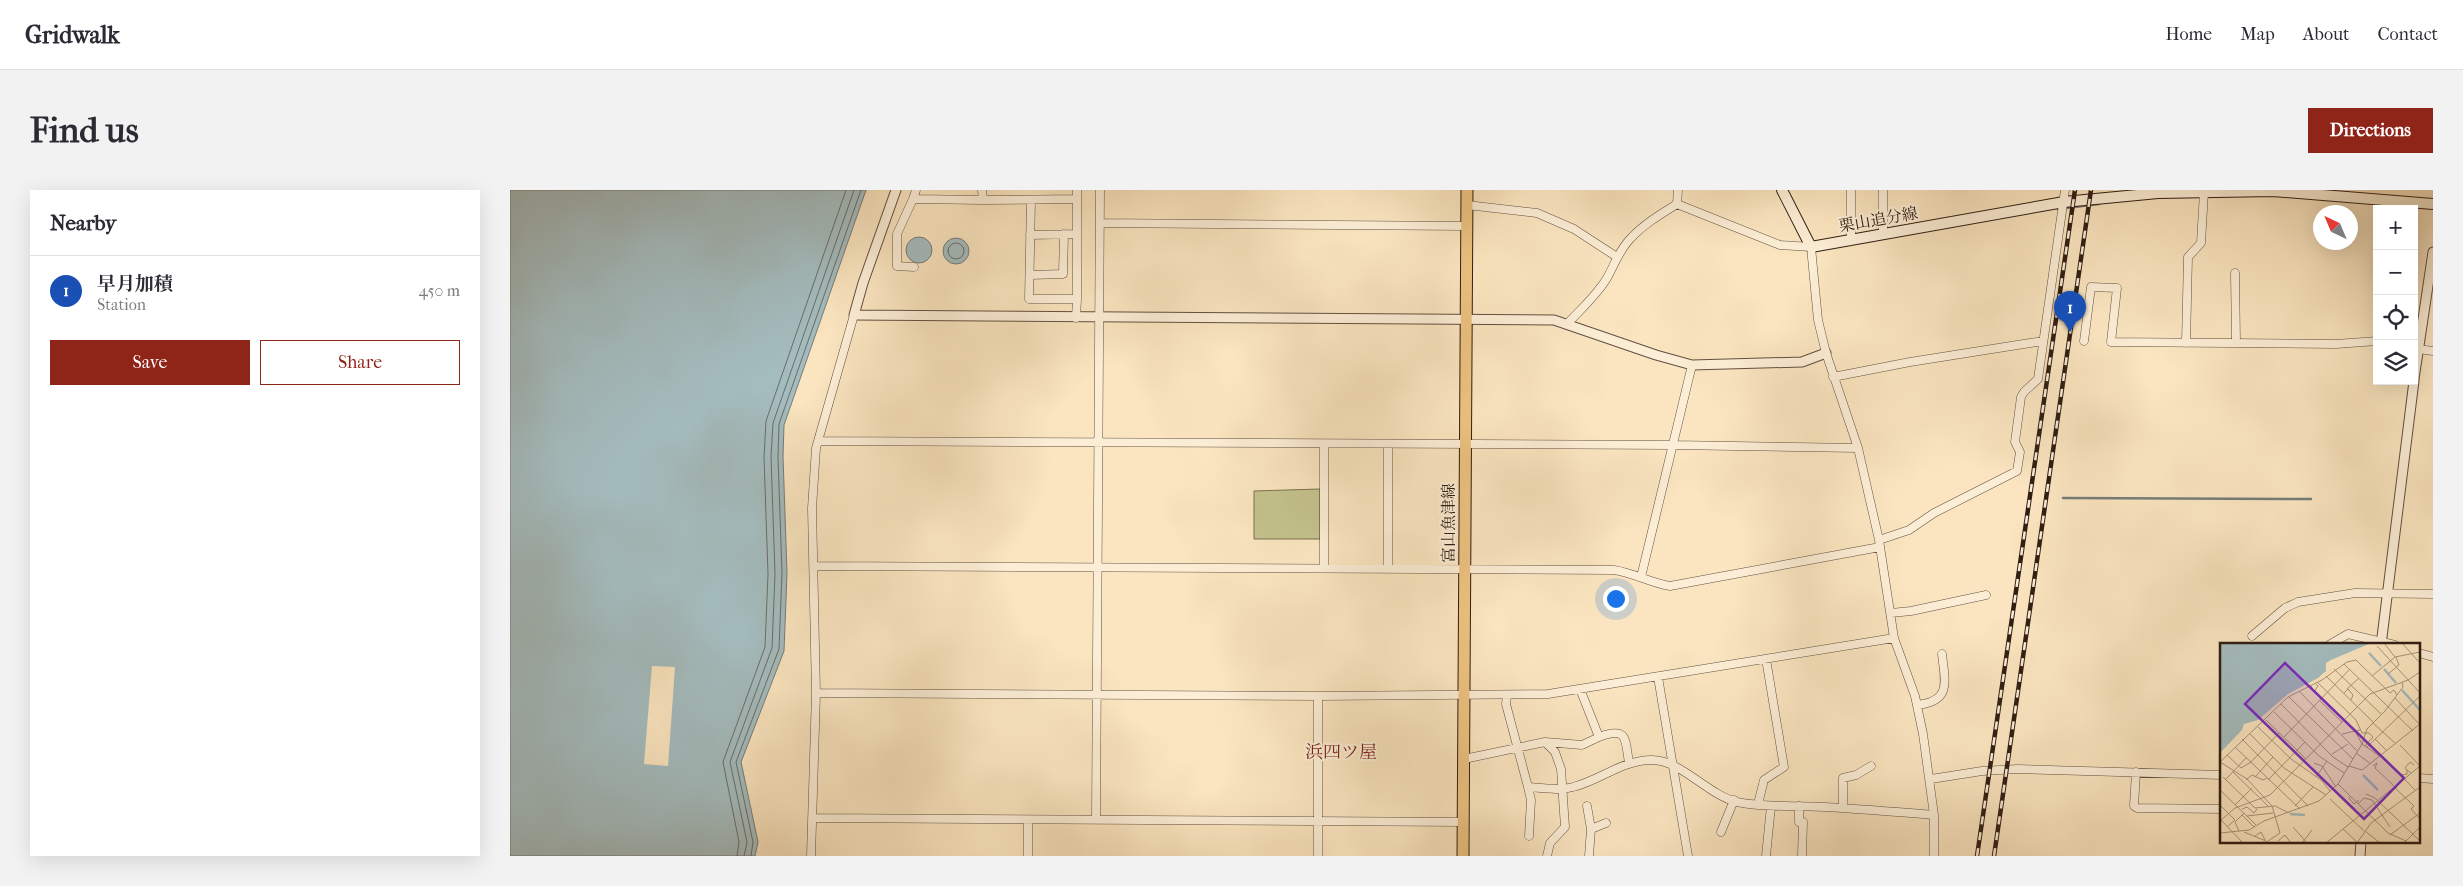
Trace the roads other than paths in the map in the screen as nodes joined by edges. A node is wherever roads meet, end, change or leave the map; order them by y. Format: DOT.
graph roads {
  1 [pos="896,190"];
  2 [pos="916,190"];
  3 [pos="982,190"];
  4 [pos="1077,190"];
  5 [pos="1100,190"];
  6 [pos="1467,190"];
  7 [pos="1678,190"];
  8 [pos="1782,190"];
  9 [pos="1851,190"];
  10 [pos="1883,190"];
  11 [pos="2065,190"];
  12 [pos="2204,192"];
  13 [pos="2291,192"];
  14 [pos="2337,194"];
  15 [pos="2382,195"];
  16 [pos="913,199"];
  17 [pos="1077,199"];
  18 [pos="983,200"];
  19 [pos="1031,200"];
  20 [pos="2064,202"];
  21 [pos="1676,204"];
  22 [pos="2433,204"];
  23 [pos="1467,206"];
  24 [pos="1100,223"];
  25 [pos="1466,226"];
  26 [pos="1883,233"];
  27 [pos="1064,234"];
  28 [pos="1077,234"];
  29 [pos="1030,235"];
  30 [pos="1850,239"];
  31 [pos="1811,247"];
  32 [pos="2433,252"];
  33 [pos="1617,257"];
  34 [pos="914,267"];
  35 [pos="2235,273"];
  36 [pos="1063,274"];
  37 [pos="1077,274"];
  38 [pos="1030,275"];
  39 [pos="1077,299"];
  40 [pos="854,316"];
  41 [pos="1076,318"];
  42 [pos="1101,318"];
  43 [pos="1464,320"];
  44 [pos="1567,324"];
  45 [pos="2418,333"];
  46 [pos="2044,341"];
  47 [pos="2084,341"];
  48 [pos="2373,341"];
  49 [pos="2186,343"];
  50 [pos="2236,343"];
  51 [pos="2418,349"];
  52 [pos="2433,351"];
  53 [pos="1826,354"];
  54 [pos="1692,364"];
  55 [pos="1833,377"];
  56 [pos="2413,385"];
  57 [pos="819,440"];
  58 [pos="1098,443"];
  59 [pos="1324,444"];
  60 [pos="1388,444"];
  61 [pos="1464,444"];
  62 [pos="1673,444"];
  63 [pos="1858,448"];
  64 [pos="1880,543"];
  65 [pos="814,566"];
  66 [pos="1098,567"];
  67 [pos="1324,568"];
  68 [pos="1388,568"];
  69 [pos="1465,568"];
  70 [pos="1641,577"];
  71 [pos="2386,592"];
  72 [pos="2433,594"];
  73 [pos="1986,595"];
  74 [pos="1890,612"];
  75 [pos="2252,636"];
  76 [pos="1894,638"];
  77 [pos="2332,643"];
  78 [pos="2382,643"];
  79 [pos="2420,653"];
  80 [pos="1942,654"];
  81 [pos="2433,657"];
  82 [pos="1766,659"];
  83 [pos="1658,677"];
  84 [pos="1580,689"];
  85 [pos="816,693"];
  86 [pos="1096,695"];
  87 [pos="1507,695"];
  88 [pos="1318,696"];
  89 [pos="1466,696"];
  90 [pos="1917,705"];
  91 [pos="1599,737"];
  92 [pos="1544,742"];
  93 [pos="1517,747"];
  94 [pos="1464,759"];
  95 [pos="1629,763"];
  96 [pos="1871,766"];
  97 [pos="1674,767"];
  98 [pos="2136,772"];
  99 [pos="2220,775"];
  100 [pos="2420,778"];
  101 [pos="1931,779"];
  102 [pos="2433,779"];
  103 [pos="1528,787"];
  104 [pos="1561,789"];
  105 [pos="1734,800"];
  106 [pos="1758,804"];
  107 [pos="1586,806"];
  108 [pos="1771,806"];
  109 [pos="1798,806"];
  110 [pos="1843,808"];
  111 [pos="2220,809"];
  112 [pos="1934,816"];
  113 [pos="812,818"];
  114 [pos="1096,819"];
  115 [pos="1028,820"];
  116 [pos="1318,821"];
  117 [pos="1463,822"];
  118 [pos="1606,823"];
  119 [pos="1591,829"];
  120 [pos="1721,832"];
  121 [pos="1529,836"];
  122 [pos="811,856"];
  123 [pos="1028,856"];
  124 [pos="1318,856"];
  125 [pos="1463,856"];
  126 [pos="1547,856"];
  127 [pos="1589,856"];
  128 [pos="1688,856"];
  129 [pos="1766,856"];
  130 [pos="1802,856"];
  131 [pos="1934,856"];
  1 -- 40 [label="street"];
  2 -- 16 [label="street"];
  3 -- 18 [label="street"];
  4 -- 17 [label="street"];
  5 -- 24 [label="street"];
  6 -- 23 [label="main road, 富山魚津線"];
  7 -- 21 [label="street"];
  8 -- 31 [label="main road"];
  9 -- 30 [label="street"];
  10 -- 26 [label="street"];
  11 -- 20 [label="street"];
  12 -- 13 [label="main road, 栗山追分線"];
  12 -- 20 [label="main road, 栗山追分線"];
  12 -- 49 [label="street"];
  13 -- 14 [label="main road, 栗山追分線"];
  14 -- 15 [label="main road, 栗山追分線"];
  15 -- 22 [label="main road, 栗山追分線"];
  16 -- 18 [label="street"];
  16 -- 34 [label="street"];
  17 -- 19 [label="street"];
  17 -- 28 [label="street"];
  18 -- 19 [label="street"];
  19 -- 29 [label="street"];
  20 -- 26 [label="main road, 栗山追分線"];
  20 -- 46 [label="street"];
  21 -- 31 [label="street"];
  21 -- 33 [label="street"];
  23 -- 25 [label="main road, 富山魚津線"];
  23 -- 33 [label="street"];
  24 -- 25 [label="street"];
  24 -- 42 [label="street"];
  25 -- 43 [label="main road, 富山魚津線"];
  26 -- 30 [label="main road, 栗山追分線"];
  27 -- 28 [label="street"];
  27 -- 29 [label="street"];
  27 -- 36 [label="street"];
  28 -- 37 [label="street"];
  29 -- 38 [label="street"];
  30 -- 31 [label="main road, 栗山追分線"];
  31 -- 53 [label="street"];
  32 -- 45 [label="street"];
  33 -- 44 [label="street"];
  35 -- 50 [label="street"];
  36 -- 37 [label="street"];
  36 -- 38 [label="street"];
  37 -- 39 [label="street"];
  38 -- 39 [label="street"];
  39 -- 41 [label="street"];
  40 -- 41 [label="street"];
  40 -- 57 [label="street"];
  41 -- 42 [label="street"];
  42 -- 43 [label="street"];
  42 -- 58 [label="street"];
  43 -- 44 [label="street"];
  43 -- 61 [label="main road, 富山魚津線"];
  44 -- 54 [label="street"];
  46 -- 55 [label="street"];
  46 -- 64 [label="street"];
  47 -- 49 [label="street"];
  48 -- 50 [label="street"];
  49 -- 50 [label="street"];
  51 -- 52 [label="street"];
  53 -- 54 [label="street"];
  53 -- 55 [label="street"];
  54 -- 62 [label="street"];
  55 -- 63 [label="street"];
  56 -- 71 [label="street"];
  57 -- 58 [label="street"];
  57 -- 65 [label="street"];
  58 -- 59 [label="street"];
  58 -- 66 [label="street"];
  59 -- 60 [label="street"];
  59 -- 67 [label="street"];
  60 -- 61 [label="street"];
  60 -- 68 [label="street"];
  61 -- 62 [label="street"];
  61 -- 69 [label="main road, 富山魚津線"];
  62 -- 63 [label="street"];
  62 -- 70 [label="street"];
  63 -- 64 [label="street"];
  64 -- 70 [label="street"];
  64 -- 74 [label="street"];
  65 -- 66 [label="street"];
  65 -- 85 [label="street"];
  66 -- 67 [label="street"];
  66 -- 86 [label="street"];
  67 -- 68 [label="street"];
  68 -- 69 [label="street"];
  69 -- 70 [label="street"];
  69 -- 89 [label="main road, 富山魚津線"];
  71 -- 72 [label="street"];
  71 -- 75 [label="street"];
  71 -- 78 [label="street"];
  73 -- 74 [label="street"];
  74 -- 76 [label="street"];
  76 -- 82 [label="street"];
  76 -- 90 [label="street"];
  77 -- 78 [label="street"];
  79 -- 81 [label="street"];
  80 -- 90 [label="street"];
  82 -- 83 [label="street"];
  82 -- 106 [label="street"];
  83 -- 84 [label="street"];
  83 -- 97 [label="street"];
  84 -- 87 [label="street"];
  84 -- 91 [label="street"];
  85 -- 86 [label="street"];
  85 -- 113 [label="street"];
  86 -- 88 [label="street"];
  86 -- 114 [label="street"];
  87 -- 89 [label="street"];
  87 -- 93 [label="street"];
  88 -- 89 [label="street"];
  88 -- 116 [label="street"];
  89 -- 94 [label="main road, 富山魚津線"];
  90 -- 101 [label="street"];
  91 -- 92 [label="street"];
  91 -- 95 [label="street"];
  92 -- 93 [label="street"];
  92 -- 104 [label="street"];
  93 -- 94 [label="street"];
  93 -- 103 [label="street"];
  94 -- 117 [label="main road, 富山魚津線"];
  95 -- 97 [label="street"];
  95 -- 104 [label="street"];
  96 -- 110 [label="street"];
  97 -- 105 [label="street"];
  97 -- 128 [label="street"];
  98 -- 99 [label="street"];
  98 -- 101 [label="street"];
  98 -- 111 [label="street"];
  100 -- 102 [label="street"];
  101 -- 112 [label="street"];
  103 -- 104 [label="street"];
  103 -- 121 [label="street"];
  104 -- 126 [label="street"];
  105 -- 106 [label="street"];
  105 -- 120 [label="street"];
  106 -- 108 [label="street"];
  107 -- 119 [label="street"];
  108 -- 109 [label="street"];
  108 -- 129 [label="street"];
  109 -- 110 [label="street"];
  109 -- 130 [label="street"];
  110 -- 112 [label="street"];
  112 -- 131 [label="street"];
  113 -- 115 [label="street"];
  113 -- 122 [label="street"];
  114 -- 115 [label="street"];
  114 -- 116 [label="street"];
  115 -- 123 [label="street"];
  116 -- 117 [label="street"];
  116 -- 124 [label="street"];
  117 -- 125 [label="main road, 富山魚津線"];
  118 -- 119 [label="street"];
  119 -- 127 [label="street"];
}
